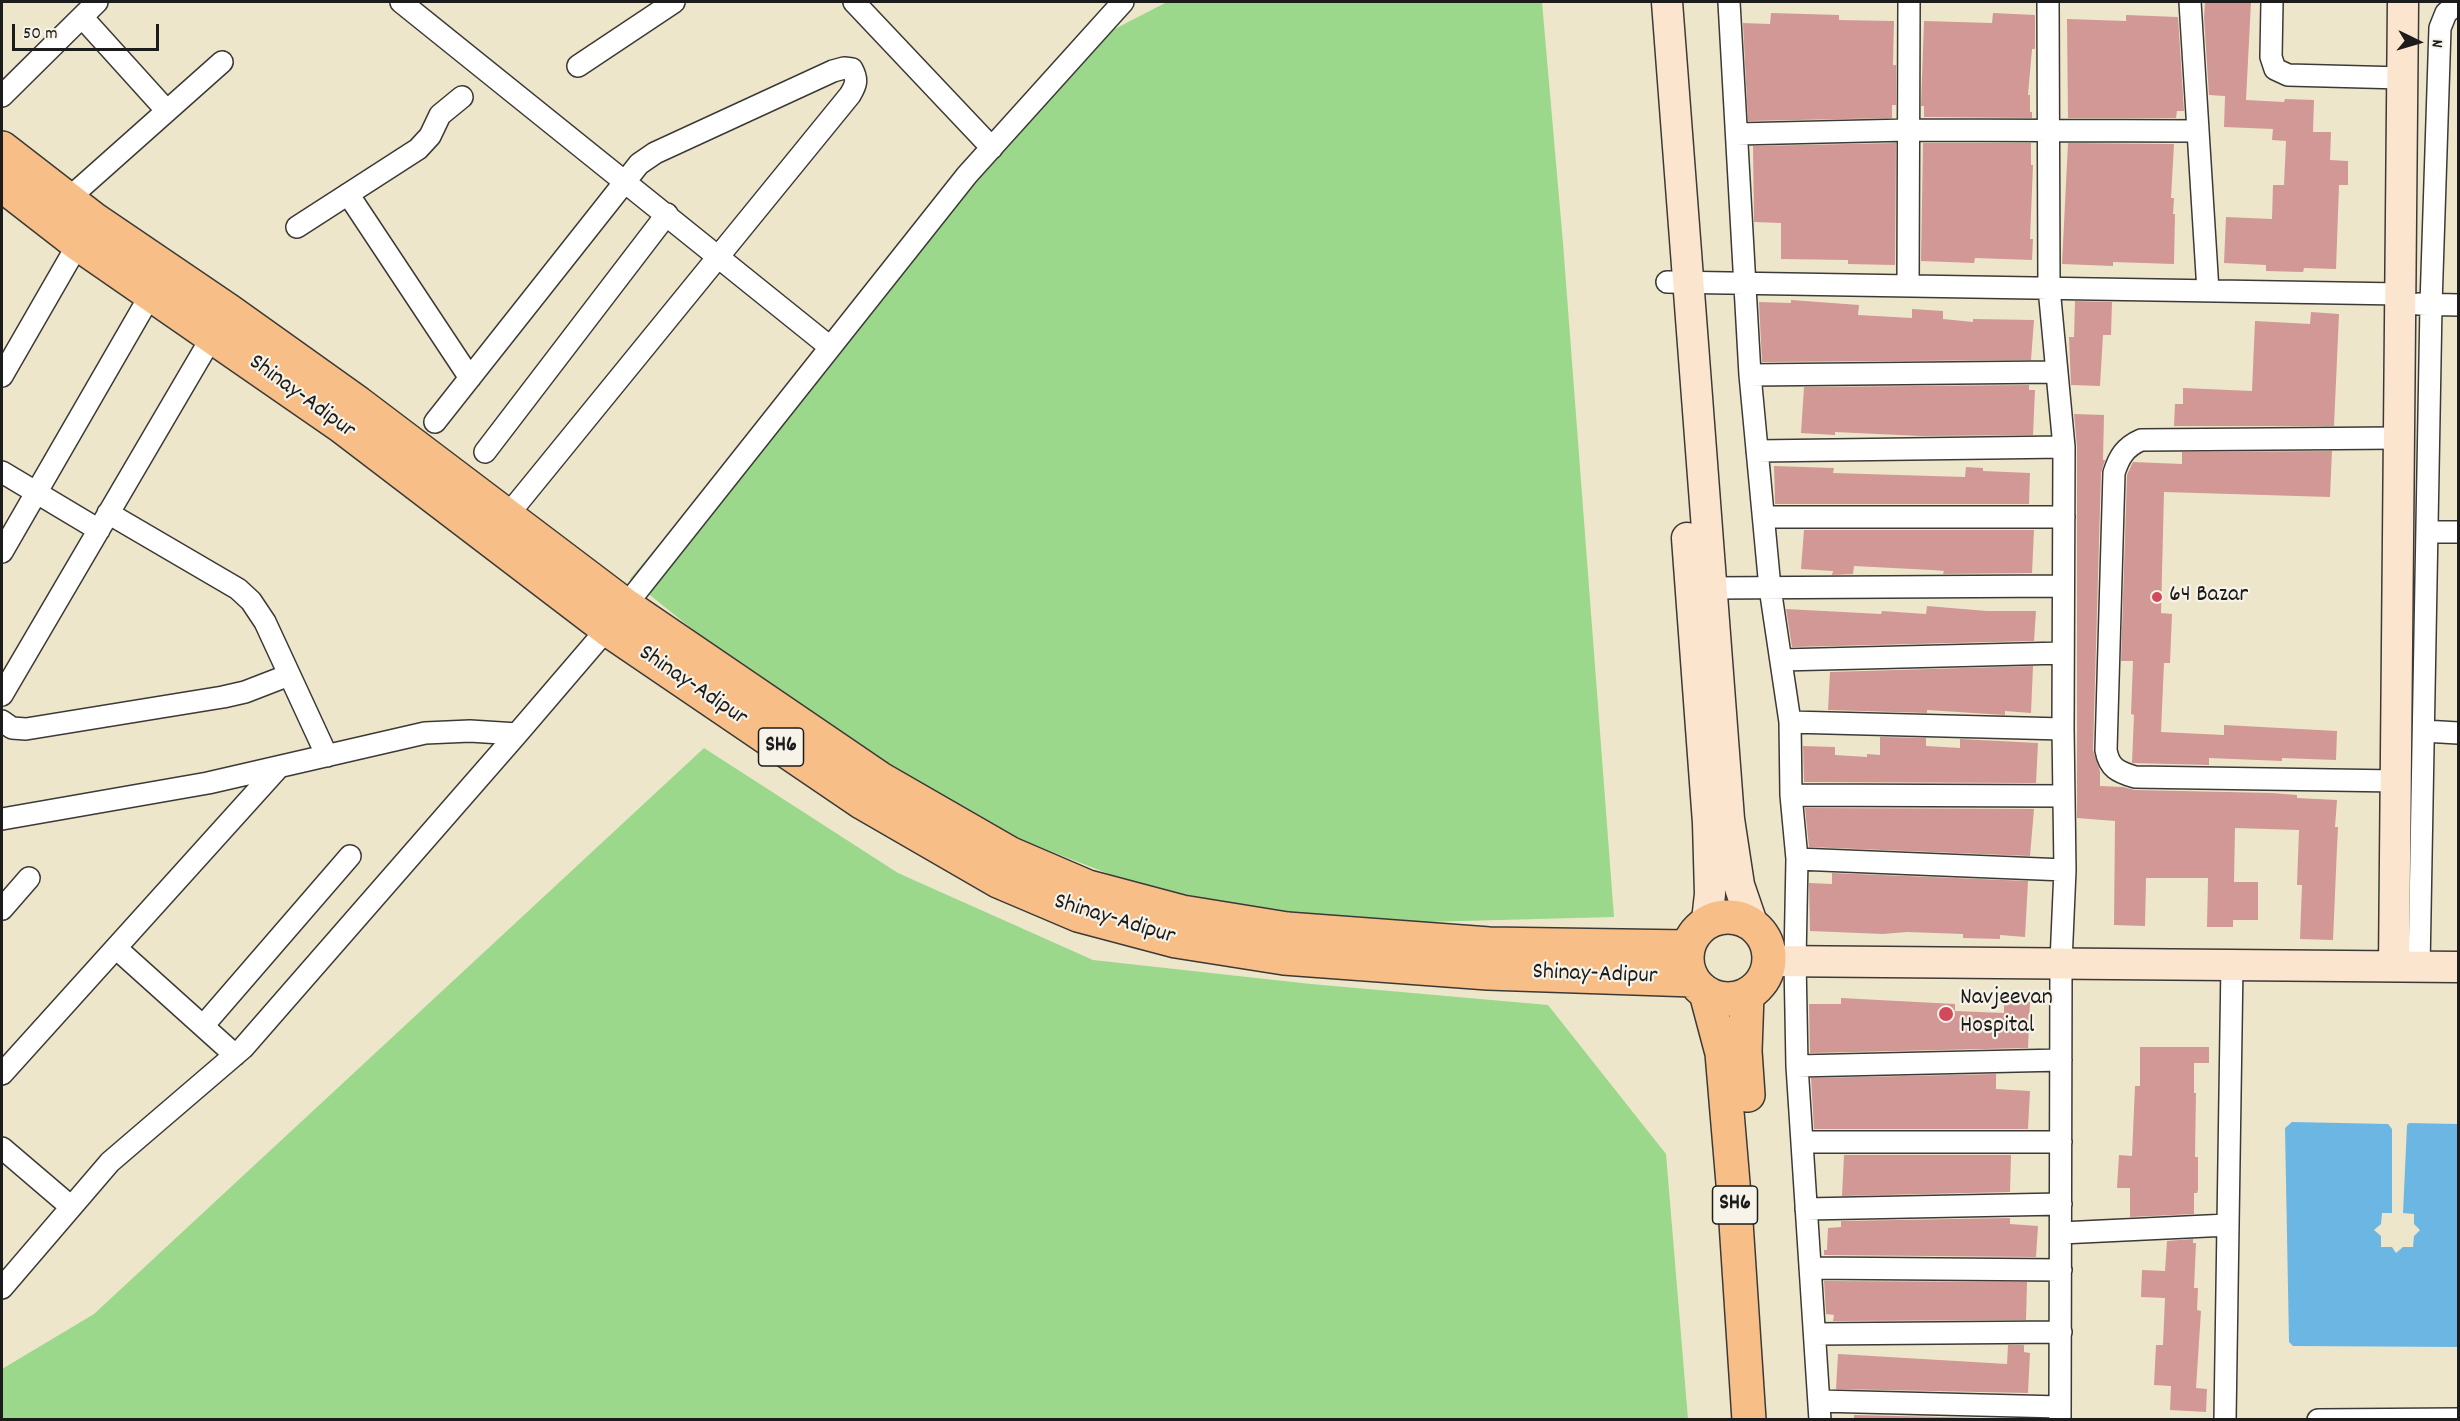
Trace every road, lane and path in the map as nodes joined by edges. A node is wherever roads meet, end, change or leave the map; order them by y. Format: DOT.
graph roads {
  1 [pos="97,2"];
  2 [pos="400,2"];
  3 [pos="674,2"];
  4 [pos="854,2"];
  5 [pos="1123,2"];
  6 [pos="1647,2"];
  7 [pos="1667,2"];
  8 [pos="1729,2"];
  9 [pos="1909,2"];
  10 [pos="2048,2"];
  11 [pos="2190,2"];
  12 [pos="2272,2"];
  13 [pos="2403,2"];
  14 [pos="2458,3"];
  15 [pos="82,16"];
  16 [pos="222,62"];
  17 [pos="578,66"];
  18 [pos="2448,70"];
  19 [pos="2402,78"];
  20 [pos="2,96"];
  21 [pos="462,97"];
  22 [pos="167,111"];
  23 [pos="1908,130"];
  24 [pos="2049,130"];
  25 [pos="2198,131"];
  26 [pos="1737,134"];
  27 [pos="2,148"];
  28 [pos="992,148"];
  29 [pos="624,180"];
  30 [pos="2,185"];
  31 [pos="348,194"];
  32 [pos="68,199"];
  33 [pos="667,214"];
  34 [pos="297,227"];
  35 [pos="78,244"];
  36 [pos="718,256"];
  37 [pos="1678,282"];
  38 [pos="1744,283"];
  39 [pos="1908,286"];
  40 [pos="2049,288"];
  41 [pos="2208,291"];
  42 [pos="152,294"];
  43 [pos="2400,298"];
  44 [pos="2431,305"];
  45 [pos="2458,305"];
  46 [pos="213,335"];
  47 [pos="830,347"];
  48 [pos="2057,372"];
  49 [pos="1750,375"];
  50 [pos="2,376"];
  51 [pos="470,378"];
  52 [pos="435,422"];
  53 [pos="2399,438"];
  54 [pos="2064,447"];
  55 [pos="1757,451"];
  56 [pos="485,452"];
  57 [pos="2,472"];
  58 [pos="36,492"];
  59 [pos="507,516"];
  60 [pos="1765,517"];
  61 [pos="2064,517"];
  62 [pos="104,521"];
  63 [pos="2428,532"];
  64 [pos="2458,532"];
  65 [pos="2,552"];
  66 [pos="2063,586"];
  67 [pos="1711,588"];
  68 [pos="1770,588"];
  69 [pos="616,617"];
  70 [pos="2063,653"];
  71 [pos="1780,660"];
  72 [pos="290,675"];
  73 [pos="2,695"];
  74 [pos="2,721"];
  75 [pos="1791,722"];
  76 [pos="2062,729"];
  77 [pos="2424,731"];
  78 [pos="2458,732"];
  79 [pos="518,734"];
  80 [pos="327,756"];
  81 [pos="279,767"];
  82 [pos="2397,781"];
  83 [pos="1791,795"];
  84 [pos="2064,796"];
  85 [pos="2,819"];
  86 [pos="350,856"];
  87 [pos="1797,860"];
  88 [pos="2065,870"];
  89 [pos="29,878"];
  90 [pos="2,909"];
  91 [pos="1707,921"];
  92 [pos="1752,923"];
  93 [pos="1688,947"];
  94 [pos="116,948"];
  95 [pos="1782,961"];
  96 [pos="2061,962"];
  97 [pos="2232,964"];
  98 [pos="2407,967"];
  99 [pos="2458,967"];
  100 [pos="1699,986"];
  101 [pos="1747,995"];
  102 [pos="202,1026"];
  103 [pos="235,1055"];
  104 [pos="2061,1060"];
  105 [pos="1797,1066"];
  106 [pos="2,1074"];
  107 [pos="1802,1142"];
  108 [pos="2061,1142"];
  109 [pos="2,1148"];
  110 [pos="2061,1204"];
  111 [pos="70,1206"];
  112 [pos="1806,1209"];
  113 [pos="2228,1225"];
  114 [pos="2061,1233"];
  115 [pos="1810,1268"];
  116 [pos="2061,1270"];
  117 [pos="2,1288"];
  118 [pos="2061,1332"];
  119 [pos="1815,1334"];
  120 [pos="1820,1410"];
  121 [pos="2060,1413"];
  122 [pos="1749,1419"];
  123 [pos="1771,1419"];
  124 [pos="2225,1419"];
  125 [pos="2318,1419"];
  126 [pos="2458,1419"];
  1 -- 15 [label="street"];
  2 -- 29 [label="street"];
  3 -- 17 [label="street"];
  4 -- 28 [label="street"];
  5 -- 28 [label="street"];
  6 -- 37 [label="main road"];
  7 -- 37 [label="main road"];
  8 -- 26 [label="street"];
  9 -- 23 [label="street"];
  10 -- 24 [label="street"];
  11 -- 25 [label="street"];
  12 -- 19 [label="street"];
  13 -- 19 [label="main road"];
  14 -- 18 [label="street"];
  15 -- 20 [label="street"];
  15 -- 22 [label="street"];
  16 -- 22 [label="street"];
  18 -- 44 [label="street"];
  19 -- 43 [label="main road"];
  21 -- 31 [label="street"];
  22 -- 32 [label="street"];
  23 -- 24 [label="street"];
  23 -- 26 [label="street"];
  23 -- 39 [label="street"];
  24 -- 25 [label="street"];
  24 -- 40 [label="street"];
  25 -- 41 [label="street"];
  26 -- 38 [label="street"];
  27 -- 32 [label="main road, Shinay-Adipur / SH6"];
  28 -- 47 [label="street"];
  29 -- 33 [label="street"];
  29 -- 36 [label="street"];
  29 -- 51 [label="street"];
  30 -- 35 [label="main road, Shinay-Adipur / SH6"];
  31 -- 34 [label="street"];
  31 -- 51 [label="street"];
  32 -- 59 [label="main road, Shinay-Adipur / SH6"];
  33 -- 36 [label="street"];
  33 -- 56 [label="street"];
  35 -- 42 [label="main road, Shinay-Adipur / SH6"];
  35 -- 50 [label="street"];
  36 -- 47 [label="street"];
  36 -- 59 [label="street"];
  37 -- 38 [label="street"];
  37 -- 67 [label="main road"];
  37 -- 91 [label="main road"];
  38 -- 39 [label="street"];
  38 -- 49 [label="street"];
  39 -- 40 [label="street"];
  40 -- 41 [label="street"];
  40 -- 48 [label="street"];
  41 -- 43 [label="street"];
  42 -- 46 [label="main road, Shinay-Adipur / SH6"];
  42 -- 58 [label="street"];
  43 -- 44 [label="street"];
  43 -- 53 [label="main road"];
  44 -- 45 [label="street"];
  44 -- 63 [label="street"];
  46 -- 62 [label="street"];
  46 -- 69 [label="main road, Shinay-Adipur / SH6"];
  47 -- 69 [label="street"];
  48 -- 49 [label="street"];
  48 -- 54 [label="street"];
  49 -- 55 [label="street"];
  51 -- 52 [label="street"];
  53 -- 82 [label="main road"];
  53 -- 82 [label="street"];
  54 -- 55 [label="street"];
  54 -- 61 [label="street"];
  55 -- 60 [label="street"];
  57 -- 58 [label="street"];
  58 -- 62 [label="street"];
  58 -- 65 [label="street"];
  59 -- 69 [label="main road, Shinay-Adipur / SH6"];
  60 -- 61 [label="street"];
  60 -- 68 [label="street"];
  61 -- 66 [label="street"];
  62 -- 72 [label="street"];
  62 -- 73 [label="street"];
  63 -- 64 [label="street"];
  63 -- 77 [label="street"];
  66 -- 68 [label="street"];
  66 -- 70 [label="street"];
  67 -- 68 [label="street"];
  67 -- 92 [label="main road"];
  68 -- 71 [label="street"];
  69 -- 79 [label="street"];
  69 -- 93 [label="main road, Shinay-Adipur / SH6"];
  69 -- 100 [label="main road, Shinay-Adipur / SH6"];
  70 -- 71 [label="street"];
  70 -- 76 [label="street"];
  71 -- 75 [label="street"];
  72 -- 74 [label="street"];
  72 -- 80 [label="street"];
  75 -- 76 [label="street"];
  75 -- 83 [label="street"];
  76 -- 84 [label="street"];
  77 -- 78 [label="street"];
  77 -- 98 [label="street"];
  79 -- 80 [label="street"];
  79 -- 103 [label="street"];
  80 -- 81 [label="street"];
  81 -- 85 [label="street"];
  81 -- 94 [label="street"];
  82 -- 98 [label="main road"];
  83 -- 84 [label="street"];
  83 -- 87 [label="street"];
  84 -- 88 [label="street"];
  86 -- 102 [label="street"];
  87 -- 88 [label="street"];
  87 -- 95 [label="street"];
  88 -- 96 [label="street"];
  89 -- 90 [label="street"];
  91 -- 92 [label="main road"];
  91 -- 93 [label="main road"];
  92 -- 95 [label="main road"];
  93 -- 100 [label="main road, SH6"];
  94 -- 102 [label="street"];
  94 -- 106 [label="street"];
  95 -- 96 [label="main road"];
  95 -- 101 [label="main road"];
  95 -- 105 [label="street"];
  96 -- 97 [label="main road"];
  96 -- 104 [label="street"];
  97 -- 98 [label="main road"];
  97 -- 113 [label="street"];
  98 -- 99 [label="main road"];
  100 -- 101 [label="main road, SH6"];
  100 -- 122 [label="main road, SH6"];
  101 -- 123 [label="main road, SH6"];
  102 -- 103 [label="street"];
  103 -- 111 [label="street"];
  104 -- 105 [label="street"];
  104 -- 108 [label="street"];
  105 -- 107 [label="street"];
  107 -- 108 [label="street"];
  107 -- 112 [label="street"];
  108 -- 110 [label="street"];
  109 -- 111 [label="street"];
  110 -- 112 [label="street"];
  110 -- 114 [label="street"];
  111 -- 117 [label="street"];
  112 -- 115 [label="street"];
  113 -- 114 [label="street"];
  113 -- 124 [label="street"];
  114 -- 116 [label="street"];
  115 -- 116 [label="street"];
  115 -- 119 [label="street"];
  116 -- 118 [label="street"];
  118 -- 119 [label="street"];
  118 -- 121 [label="street"];
  119 -- 120 [label="street"];
  120 -- 121 [label="street"];
  125 -- 126 [label="street"];
}
